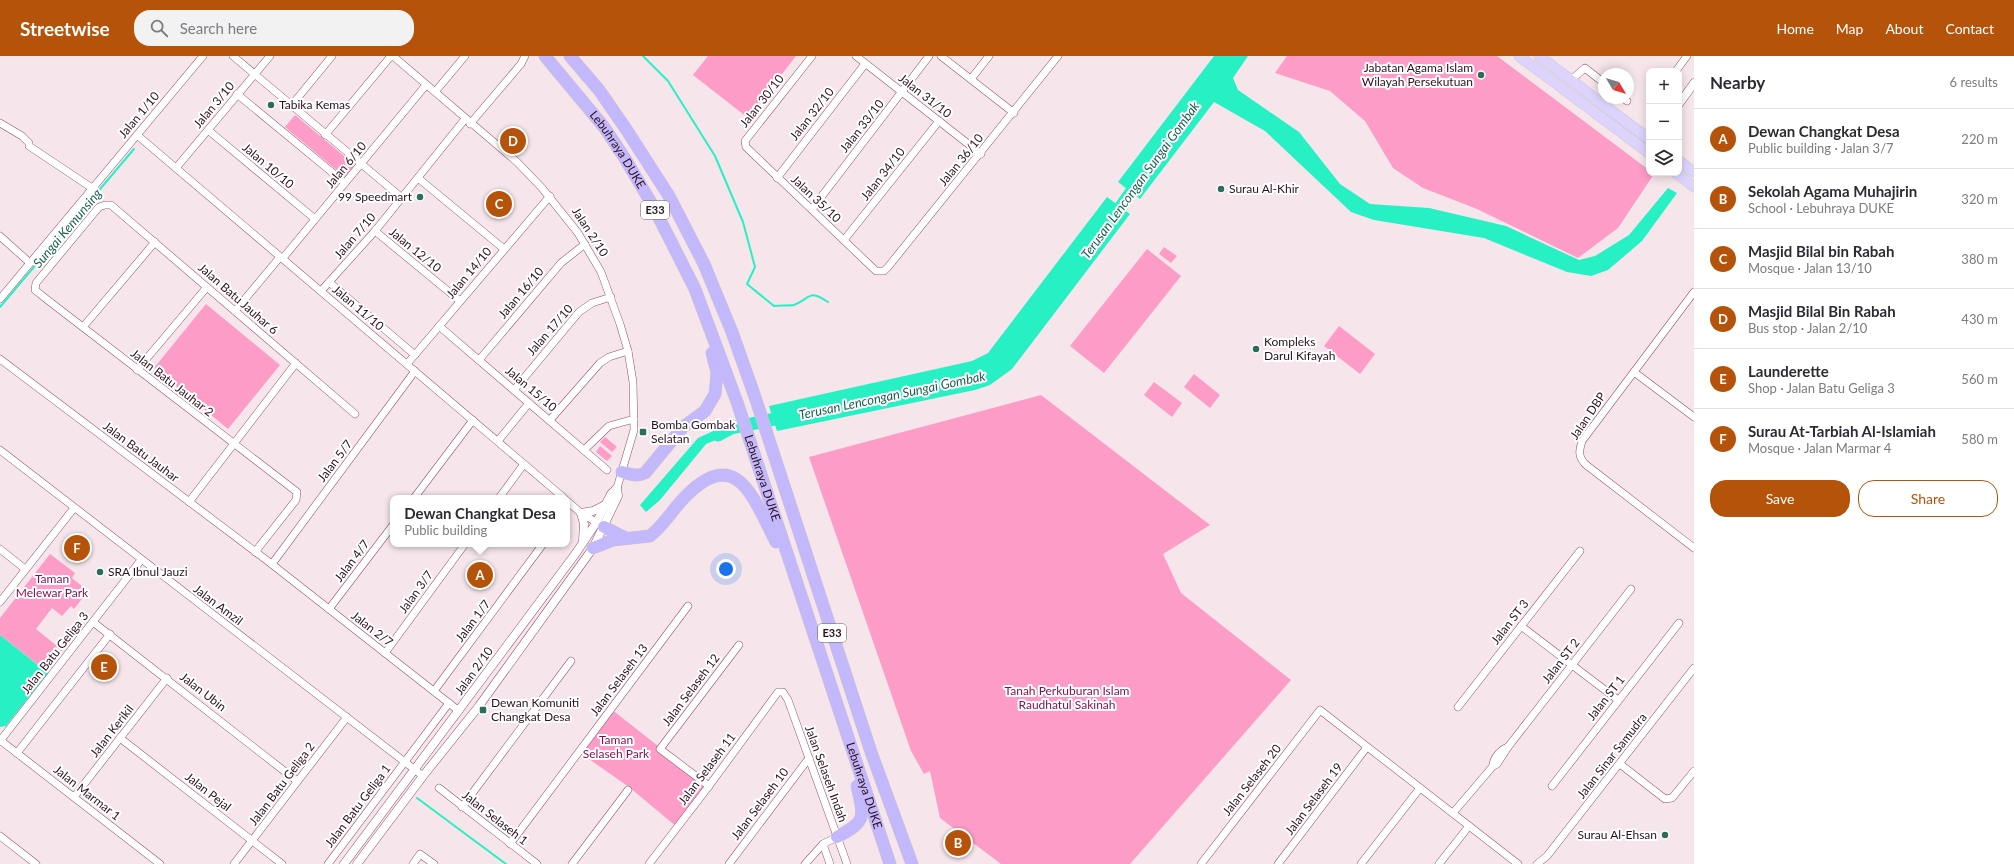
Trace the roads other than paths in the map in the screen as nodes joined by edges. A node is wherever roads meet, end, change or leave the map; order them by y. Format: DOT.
graph roads {
  1 [pos="203,56"];
  2 [pos="233,56"];
  3 [pos="270,56"];
  4 [pos="332,56"];
  5 [pos="392,56"];
  6 [pos="465,56"];
  7 [pos="525,56"];
  8 [pos="545,56"];
  9 [pos="570,56"];
  10 [pos="812,56"];
  11 [pos="856,56"];
  12 [pos="929,56"];
  13 [pos="941,56"];
  14 [pos="989,56"];
  15 [pos="1058,56"];
  16 [pos="1519,56"];
  17 [pos="1539,56"];
  18 [pos="1687,56"];
  19 [pos="402,59"];
  20 [pos="866,64"];
  21 [pos="1678,68"];
  22 [pos="254,74"];
  23 [pos="1598,78"];
  24 [pos="971,79"];
  25 [pos="1571,80"];
  26 [pos="1694,83"];
  27 [pos="426,85"];
  28 [pos="435,92"];
  29 [pos="902,92"];
  30 [pos="237,94"];
  31 [pos="1682,100"];
  32 [pos="291,106"];
  33 [pos="1014,113"];
  34 [pos="939,121"];
  35 [pos="467,122"];
  36 [pos="0,123"];
  37 [pos="208,130"];
  38 [pos="137,135"];
  39 [pos="326,135"];
  40 [pos="1646,137"];
  41 [pos="745,142"];
  42 [pos="1646,149"];
  43 [pos="981,154"];
  44 [pos="1682,163"];
  45 [pos="360,165"];
  46 [pos="176,168"];
  47 [pos="1694,172"];
  48 [pos="1680,176"];
  49 [pos="418,178"];
  50 [pos="776,178"];
  51 [pos="345,183"];
  52 [pos="1694,187"];
  53 [pos="92,188"];
  54 [pos="550,196"];
  55 [pos="402,198"];
  56 [pos="812,209"];
  57 [pos="315,219"];
  58 [pos="374,231"];
  59 [pos="0,236"];
  60 [pos="844,240"];
  61 [pos="155,242"];
  62 [pos="585,244"];
  63 [pos="504,249"];
  64 [pos="282,258"];
  65 [pos="30,263"];
  66 [pos="876,271"];
  67 [pos="329,282"];
  68 [pos="207,287"];
  69 [pos="35,290"];
  70 [pos="321,291"];
  71 [pos="1694,292"];
  72 [pos="611,297"];
  73 [pos="0,300"];
  74 [pos="460,301"];
  75 [pos="700,308"];
  76 [pos="235,311"];
  77 [pos="439,326"];
  78 [pos="83,327"];
  79 [pos="628,351"];
  80 [pos="415,355"];
  81 [pos="0,359"];
  82 [pos="479,360"];
  83 [pos="296,363"];
  84 [pos="407,364"];
  85 [pos="137,370"];
  86 [pos="415,371"];
  87 [pos="1634,372"];
  88 [pos="514,390"];
  89 [pos="529,403"];
  90 [pos="355,414"];
  91 [pos="1694,417"];
  92 [pos="634,419"];
  93 [pos="473,420"];
  94 [pos="550,420"];
  95 [pos="498,441"];
  96 [pos="234,444"];
  97 [pos="0,450"];
  98 [pos="584,450"];
  99 [pos="524,464"];
  100 [pos="607,470"];
  101 [pos="622,472"];
  102 [pos="617,488"];
  103 [pos="416,495"];
  104 [pos="501,495"];
  105 [pos="560,495"];
  106 [pos="189,502"];
  107 [pos="570,503"];
  108 [pos="605,505"];
  109 [pos="74,508"];
  110 [pos="581,513"];
  111 [pos="600,525"];
  112 [pos="390,530"];
  113 [pos="624,537"];
  114 [pos="588,545"];
  115 [pos="463,547"];
  116 [pos="541,547"];
  117 [pos="1694,548"];
  118 [pos="0,549"];
  119 [pos="1580,551"];
  120 [pos="255,552"];
  121 [pos="141,560"];
  122 [pos="270,563"];
  123 [pos="25,569"];
  124 [pos="793,573"];
  125 [pos="1631,589"];
  126 [pos="0,602"];
  127 [pos="688,606"];
  128 [pos="330,609"];
  129 [pos="93,622"];
  130 [pos="1679,623"];
  131 [pos="1522,626"];
  132 [pos="110,634"];
  133 [pos="739,645"];
  134 [pos="385,653"];
  135 [pos="571,661"];
  136 [pos="1572,665"];
  137 [pos="1694,668"];
  138 [pos="167,678"];
  139 [pos="434,691"];
  140 [pos="783,692"];
  141 [pos="1618,700"];
  142 [pos="449,703"];
  143 [pos="1458,707"];
  144 [pos="459,711"];
  145 [pos="347,717"];
  146 [pos="846,732"];
  147 [pos="120,738"];
  148 [pos="0,741"];
  149 [pos="1367,747"];
  150 [pos="17,753"];
  151 [pos="809,758"];
  152 [pos="405,762"];
  153 [pos="1620,764"];
  154 [pos="415,770"];
  155 [pos="1694,772"];
  156 [pos="423,776"];
  157 [pos="297,781"];
  158 [pos="709,786"];
  159 [pos="1552,786"];
  160 [pos="439,788"];
  161 [pos="1420,788"];
  162 [pos="628,790"];
  163 [pos="74,797"];
  164 [pos="462,806"];
  165 [pos="1453,814"];
  166 [pos="1469,826"];
  167 [pos="837,837"];
  168 [pos="1,838"];
  169 [pos="252,841"];
  170 [pos="510,844"];
  171 [pos="823,844"];
  172 [pos="349,856"];
  173 [pos="1547,856"];
  174 [pos="36,864"];
  175 [pos="160,864"];
  176 [pos="234,864"];
  177 [pos="282,864"];
  178 [pos="328,864"];
  179 [pos="344,864"];
  180 [pos="357,864"];
  181 [pos="413,864"];
  182 [pos="434,864"];
  183 [pos="537,864"];
  184 [pos="572,864"];
  185 [pos="649,864"];
  186 [pos="729,864"];
  187 [pos="805,864"];
  188 [pos="830,864"];
  189 [pos="847,864"];
  190 [pos="890,864"];
  191 [pos="912,864"];
  192 [pos="1201,864"];
  193 [pos="1278,864"];
  194 [pos="1361,864"];
  195 [pos="1440,864"];
  196 [pos="1518,864"];
  197 [pos="1537,864"];
  198 [pos="1544,864"];
  1 -- 38 [label="street, Jalan 1/10"];
  2 -- 22 [label="street"];
  3 -- 22 [label="street, Jalan 3/10"];
  4 -- 32 [label="street"];
  5 -- 19 [label="street, Jalan 2/10"];
  5 -- 39 [label="street"];
  6 -- 28 [label="street"];
  7 -- 35 [label="street, Jalan 7/10"];
  8 -- 75 [label="highway, Lebuhraya DUKE / E33"];
  9 -- 191 [label="highway, Lebuhraya DUKE / E33"];
  10 -- 41 [label="street, Jalan 30/10"];
  11 -- 20 [label="street, Jalan 31/10"];
  12 -- 29 [label="street, Jalan 33/10"];
  13 -- 24 [label="street"];
  14 -- 24 [label="street"];
  15 -- 33 [label="street, Jalan 36/10"];
  16 -- 42 [label="main road"];
  17 -- 25 [label="main road"];
  18 -- 21 [label="street"];
  19 -- 27 [label="street, Jalan 2/10"];
  20 -- 29 [label="street, Jalan 31/10"];
  20 -- 50 [label="street, Jalan 32/10"];
  22 -- 30 [label="street, Jalan 3/10"];
  22 -- 32 [label="street"];
  23 -- 25 [label="street"];
  24 -- 33 [label="street"];
  25 -- 40 [label="main road"];
  26 -- 31 [label="street"];
  27 -- 28 [label="street, Jalan 2/10"];
  27 -- 45 [label="street, Jalan 6/10"];
  28 -- 35 [label="street, Jalan 2/10"];
  29 -- 34 [label="street, Jalan 31/10"];
  29 -- 56 [label="street, Jalan 33/10"];
  30 -- 37 [label="street, Jalan 3/10"];
  30 -- 51 [label="street"];
  32 -- 39 [label="street"];
  33 -- 43 [label="street, Jalan 36/10"];
  34 -- 43 [label="street, Jalan 31/10"];
  34 -- 60 [label="street, Jalan 34/10"];
  35 -- 49 [label="street, Jalan 7/10"];
  35 -- 54 [label="street, Jalan 2/10"];
  36 -- 53 [label="street"];
  37 -- 46 [label="street, Jalan 3/10"];
  37 -- 57 [label="street, Jalan 10/10"];
  38 -- 46 [label="street, Jalan 11/10"];
  38 -- 53 [label="street, Jalan 1/10"];
  39 -- 45 [label="street"];
  41 -- 50 [label="street, Jalan 35/10"];
  43 -- 66 [label="street, Jalan 36/10"];
  44 -- 47 [label="main road"];
  45 -- 51 [label="street, Jalan 6/10"];
  45 -- 55 [label="street"];
  46 -- 64 [label="street, Jalan 11/10"];
  48 -- 52 [label="main road"];
  49 -- 55 [label="street, Jalan 7/10"];
  49 -- 63 [label="street"];
  50 -- 56 [label="street, Jalan 35/10"];
  51 -- 57 [label="street, Jalan 6/10"];
  53 -- 65 [label="street, Jalan 1/10"];
  54 -- 62 [label="street, Jalan 2/10"];
  54 -- 63 [label="street, Jalan 14/10"];
  55 -- 58 [label="street, Jalan 7/10"];
  56 -- 60 [label="street, Jalan 35/10"];
  57 -- 64 [label="street, Jalan 6/10"];
  58 -- 67 [label="street, Jalan 7/10"];
  58 -- 74 [label="street, Jalan 12/10"];
  59 -- 65 [label="street"];
  60 -- 66 [label="street, Jalan 35/10"];
  61 -- 68 [label="street, Jalan Batu Jauhar 6"];
  61 -- 69 [label="street, Jalan Batu Jauhar 6"];
  61 -- 78 [label="street"];
  62 -- 72 [label="street, Jalan 2/10"];
  62 -- 82 [label="street, Jalan 16/10"];
  63 -- 74 [label="street, Jalan 14/10"];
  64 -- 70 [label="street, Jalan 11/10"];
  64 -- 76 [label="street, Jalan 6/10"];
  65 -- 73 [label="street, Jalan 1/10"];
  67 -- 70 [label="street, Jalan 7/10"];
  67 -- 80 [label="street"];
  68 -- 76 [label="street, Jalan Batu Jauhar 6"];
  68 -- 85 [label="street"];
  69 -- 78 [label="street, Jalan Batu Jauhar 2"];
  70 -- 84 [label="street, Jalan 11/10"];
  71 -- 87 [label="street, Jalan DBP"];
  72 -- 79 [label="street, Jalan 2/10"];
  72 -- 88 [label="street, Jalan 17/10"];
  74 -- 77 [label="street, Jalan 14/10"];
  75 -- 101 [label="highway"];
  75 -- 124 [label="highway, Lebuhraya DUKE / E33"];
  76 -- 83 [label="street, Jalan Batu Jauhar 6"];
  77 -- 80 [label="street, Jalan 14/10"];
  77 -- 82 [label="street, Jalan 15/10"];
  78 -- 85 [label="street, Jalan Batu Jauhar 2"];
  79 -- 92 [label="street, Jalan 2/10"];
  79 -- 94 [label="street"];
  80 -- 84 [label="street, Jalan 14/10"];
  81 -- 106 [label="street, Jalan Batu Jauhar"];
  82 -- 88 [label="street, Jalan 15/10"];
  83 -- 90 [label="street, Jalan Batu Jauhar 6"];
  83 -- 96 [label="street"];
  84 -- 86 [label="street, Jalan 11/10"];
  85 -- 96 [label="street, Jalan Batu Jauhar 2"];
  86 -- 93 [label="street, Jalan 11/10"];
  86 -- 122 [label="street, Jalan 5/7"];
  87 -- 91 [label="street"];
  87 -- 117 [label="street, Jalan DBP"];
  88 -- 89 [label="street, Jalan 15/10"];
  89 -- 94 [label="street, Jalan 15/10"];
  89 -- 95 [label="street"];
  92 -- 98 [label="street"];
  92 -- 101 [label="street, Jalan 2/10"];
  93 -- 95 [label="street, Jalan 11/10"];
  93 -- 103 [label="street"];
  94 -- 98 [label="street, Jalan 15/10"];
  95 -- 99 [label="street, Jalan 11/10"];
  96 -- 106 [label="street"];
  96 -- 120 [label="street, Jalan Batu Jauhar 2"];
  97 -- 109 [label="street, Jalan Amzil"];
  98 -- 100 [label="street, Jalan 15/10"];
  99 -- 104 [label="street"];
  99 -- 105 [label="street, Jalan 11/10"];
  101 -- 102 [label="street, Jalan 2/10"];
  102 -- 108 [label="street, Jalan 2/10"];
  102 -- 111 [label="street, Jalan 2/10"];
  106 -- 120 [label="street, Jalan Batu Jauhar"];
  107 -- 110 [label="street"];
  108 -- 110 [label="street"];
  108 -- 111 [label="street, Jalan 2/10"];
  109 -- 121 [label="street, Jalan Amzil"];
  109 -- 123 [label="street"];
  110 -- 111 [label="street"];
  110 -- 114 [label="street"];
  111 -- 113 [label="highway"];
  111 -- 114 [label="street, Jalan 2/10"];
  111 -- 114 [label="street, Jalan 2/10"];
  112 -- 128 [label="street, Jalan 4/7"];
  113 -- 114 [label="highway"];
  113 -- 124 [label="highway"];
  114 -- 144 [label="street, Jalan 2/10"];
  114 -- 156 [label="street, Jalan 2/10"];
  115 -- 134 [label="street, Jalan 3/7"];
  116 -- 139 [label="street, Jalan 1/7"];
  118 -- 123 [label="street"];
  119 -- 131 [label="street, Jalan ST 3"];
  120 -- 122 [label="street, Jalan Batu Jauhar"];
  121 -- 129 [label="street, Jalan Batu Geliga 3"];
  121 -- 145 [label="street, Jalan Amzil"];
  122 -- 128 [label="street, Jalan 2/7"];
  123 -- 126 [label="street"];
  124 -- 146 [label="highway, Lebuhraya DUKE / E33"];
  125 -- 136 [label="street, Jalan ST 2"];
  127 -- 170 [label="street, Jalan Selaseh 13"];
  128 -- 134 [label="street, Jalan 2/7"];
  129 -- 132 [label="street, Jalan Ubin"];
  129 -- 148 [label="street, Jalan Batu Geliga 3"];
  130 -- 141 [label="street, Jalan ST 1"];
  131 -- 136 [label="street"];
  131 -- 143 [label="street, Jalan ST 3"];
  132 -- 138 [label="street, Jalan Ubin"];
  132 -- 150 [label="street"];
  133 -- 158 [label="street, Jalan Selaseh 12"];
  134 -- 139 [label="street, Jalan 2/7"];
  135 -- 164 [label="street"];
  136 -- 141 [label="street"];
  136 -- 165 [label="street, Jalan ST 2"];
  137 -- 153 [label="street, Jalan Sinar Samudra"];
  138 -- 147 [label="street, Jalan Kerikil"];
  138 -- 157 [label="street, Jalan Ubin"];
  139 -- 142 [label="street, Jalan 2/7"];
  140 -- 151 [label="street, Jalan Selaseh Indah"];
  140 -- 158 [label="street, Jalan Selaseh 11"];
  141 -- 159 [label="street, Jalan ST 1"];
  142 -- 144 [label="street, Jalan 2/7"];
  142 -- 152 [label="street, Jalan Batu Geliga 1"];
  144 -- 154 [label="street, Jalan 2/10"];
  145 -- 152 [label="street, Jalan Amzil"];
  145 -- 157 [label="street, Jalan Batu Geliga 2"];
  146 -- 167 [label="highway"];
  146 -- 190 [label="highway, Lebuhraya DUKE / E33"];
  147 -- 163 [label="street, Jalan Kerikil"];
  147 -- 169 [label="street, Jalan Pejal"];
  148 -- 150 [label="street, Jalan Marmar 1"];
  149 -- 161 [label="street"];
  149 -- 192 [label="street, Jalan Selaseh 20"];
  149 -- 193 [label="street, Jalan Selaseh 19"];
  150 -- 163 [label="street, Jalan Marmar 1"];
  151 -- 167 [label="street, Jalan Selaseh Indah"];
  151 -- 186 [label="street, Jalan Selaseh 10"];
  152 -- 154 [label="street, Jalan Amzil"];
  152 -- 178 [label="street, Jalan Batu Geliga 1"];
  153 -- 155 [label="street"];
  153 -- 173 [label="street, Jalan Sinar Samudra"];
  154 -- 156 [label="street, Jalan Amzil"];
  154 -- 172 [label="street, Jalan 2/10"];
  156 -- 180 [label="street, Jalan 2/10"];
  157 -- 169 [label="street, Jalan Batu Geliga 2"];
  158 -- 185 [label="street, Jalan Selaseh 11"];
  160 -- 164 [label="street, Jalan Selaseh 1"];
  161 -- 165 [label="street"];
  161 -- 194 [label="street"];
  162 -- 184 [label="street"];
  163 -- 175 [label="street, Jalan Marmar 1"];
  164 -- 170 [label="street, Jalan Selaseh 1"];
  165 -- 166 [label="street"];
  166 -- 195 [label="street"];
  166 -- 196 [label="street"];
  167 -- 171 [label="street"];
  167 -- 189 [label="street, Jalan Selaseh Indah"];
  168 -- 174 [label="street"];
  169 -- 176 [label="street, Jalan Batu Geliga 2"];
  169 -- 177 [label="street, Jalan Pejal"];
  170 -- 183 [label="street, Jalan Selaseh 1"];
  171 -- 187 [label="street"];
  171 -- 188 [label="street"];
  172 -- 179 [label="street, Jalan 2/10"];
  172 -- 180 [label="street"];
  173 -- 197 [label="street, Jalan Sinar Samudra"];
  173 -- 198 [label="street, Jalan Sinar Samudra"];
  181 -- 182 [label="street"];
}
